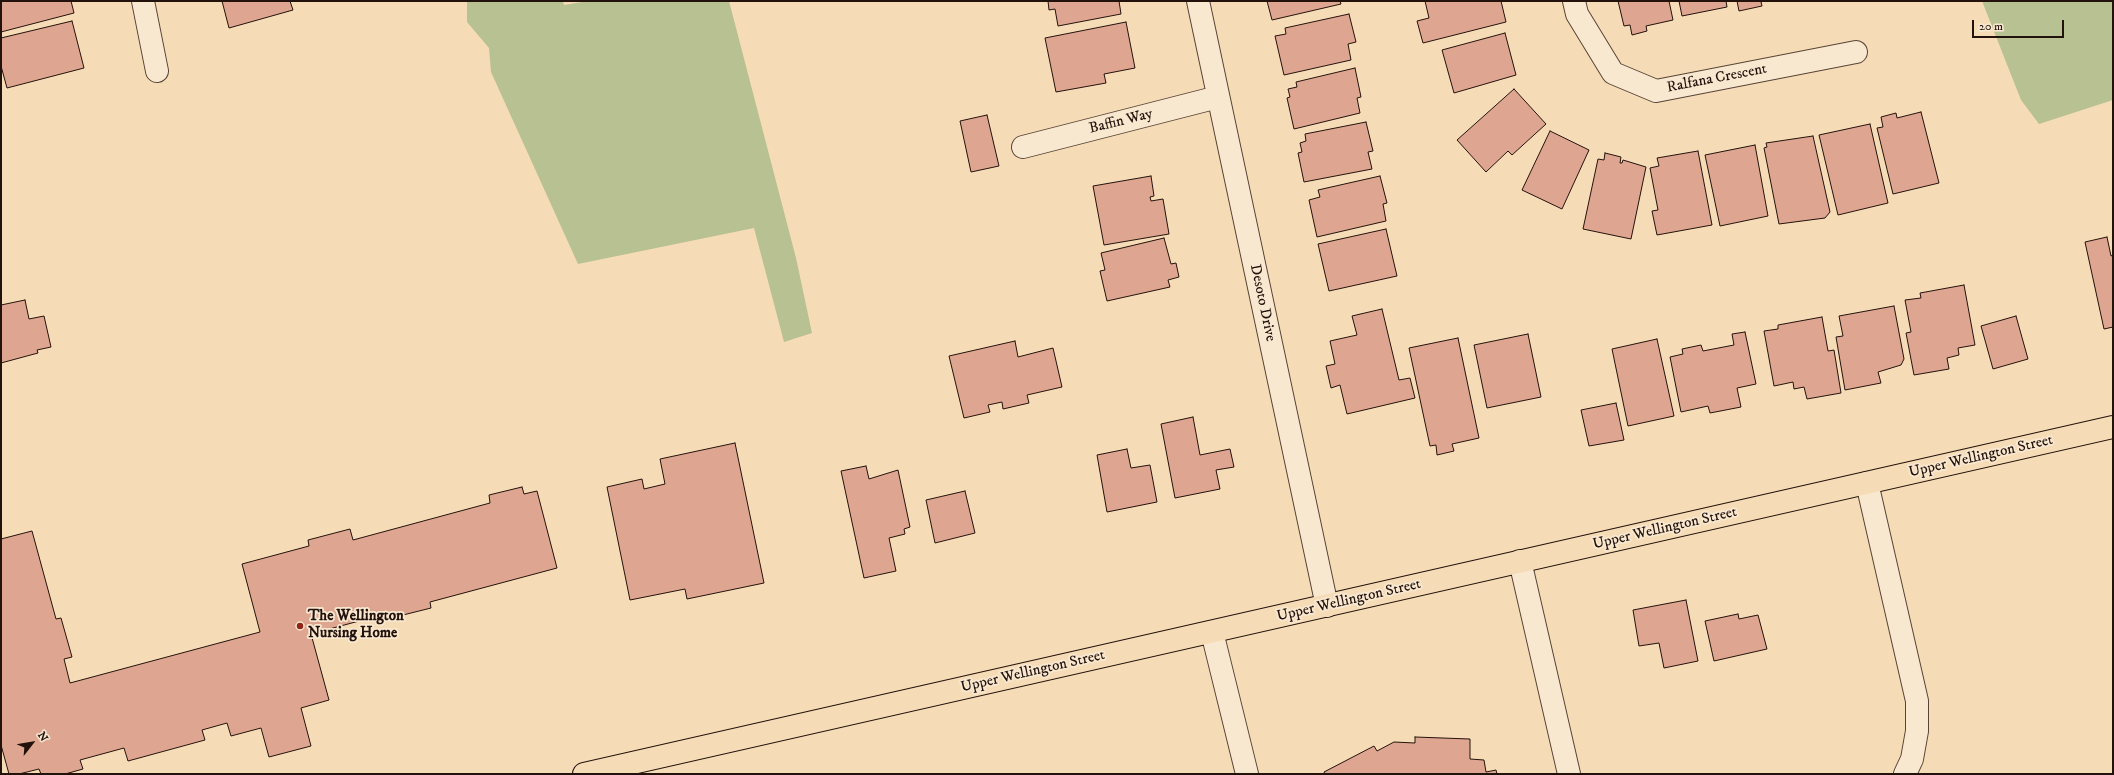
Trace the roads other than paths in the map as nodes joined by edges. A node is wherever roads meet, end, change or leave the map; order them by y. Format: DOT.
graph roads {
  1 [pos="143,1"];
  2 [pos="1198,1"];
  3 [pos="1574,1"];
  4 [pos="1856,52"];
  5 [pos="157,71"];
  6 [pos="1218,97"];
  7 [pos="1023,147"];
  8 [pos="2113,427"];
  9 [pos="1867,482"];
  10 [pos="1520,562"];
  11 [pos="1327,606"];
  12 [pos="1212,632"];
  13 [pos="615,771"];
  14 [pos="584,774"];
  15 [pos="1247,774"];
  16 [pos="1569,774"];
  17 [pos="1905,774"];
  1 -- 5 [label="street"];
  2 -- 6 [label="street, Desoto Drive"];
  3 -- 4 [label="street, Ralfana Crescent"];
  6 -- 7 [label="street, Baffin Way"];
  6 -- 11 [label="street, Desoto Drive"];
  8 -- 9 [label="main road, Upper Wellington Street"];
  9 -- 10 [label="main road, Upper Wellington Street"];
  9 -- 17 [label="street"];
  10 -- 11 [label="main road, Upper Wellington Street"];
  10 -- 16 [label="street"];
  11 -- 12 [label="main road, Upper Wellington Street"];
  12 -- 13 [label="main road, Upper Wellington Street"];
  12 -- 15 [label="street"];
  13 -- 14 [label="main road, Upper Wellington Street"];
}
